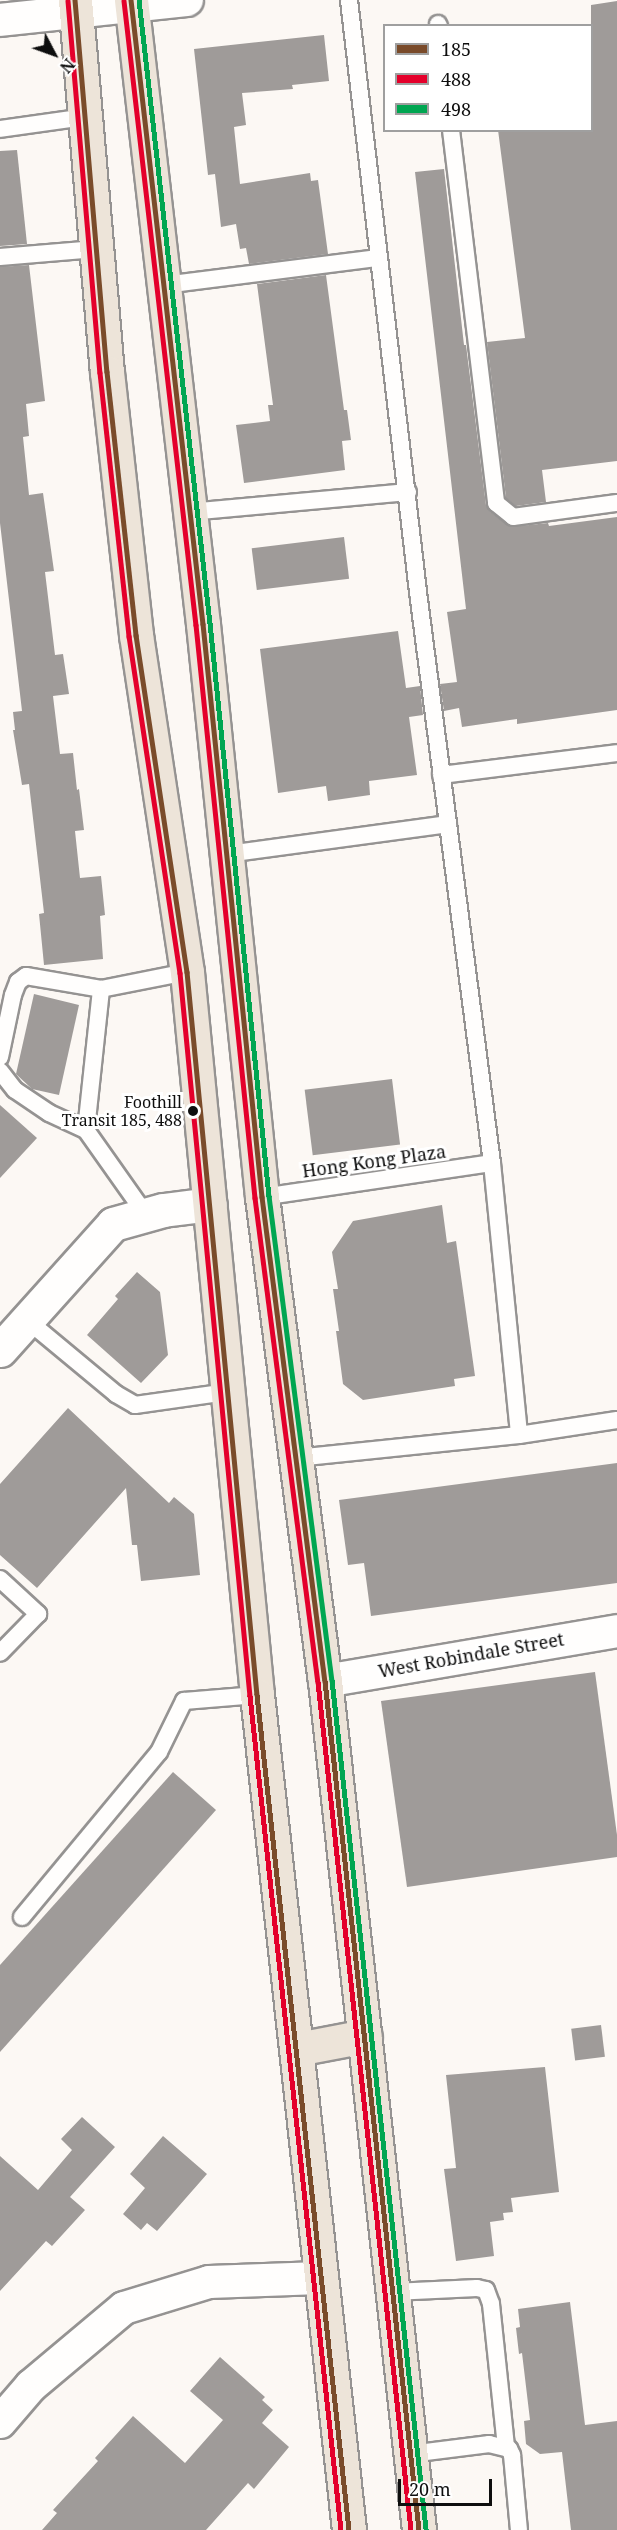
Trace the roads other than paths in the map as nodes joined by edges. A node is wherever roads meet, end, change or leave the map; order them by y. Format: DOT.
graph roads {
  1 [pos="187,0"];
  2 [pos="349,0"];
  3 [pos="132,3"];
  4 [pos="75,7"];
  5 [pos="0,20"];
  6 [pos="85,117"];
  7 [pos="0,129"];
  8 [pos="451,132"];
  9 [pos="96,249"];
  10 [pos="0,257"];
  11 [pos="378,258"];
  12 [pos="164,285"];
  13 [pos="408,492"];
  14 [pos="617,503"];
  15 [pos="189,512"];
  16 [pos="617,753"];
  17 [pos="441,775"];
  18 [pos="448,824"];
  19 [pos="227,854"];
  20 [pos="187,972"];
  21 [pos="101,988"];
  22 [pos="0,1057"];
  23 [pos="0,1071"];
  24 [pos="86,1130"];
  25 [pos="492,1163"];
  26 [pos="262,1197"];
  27 [pos="210,1204"];
  28 [pos="146,1215"];
  29 [pos="27,1320"];
  30 [pos="0,1350"];
  31 [pos="228,1392"];
  32 [pos="617,1420"];
  33 [pos="519,1435"];
  34 [pos="296,1458"];
  35 [pos="0,1579"];
  36 [pos="617,1631"];
  37 [pos="0,1653"];
  38 [pos="325,1681"];
  39 [pos="257,1695"];
  40 [pos="22,1917"];
  41 [pos="365,2036"];
  42 [pos="297,2049"];
  43 [pos="320,2278"];
  44 [pos="393,2292"];
  45 [pos="0,2422"];
  46 [pos="506,2447"];
  47 [pos="410,2454"];
  48 [pos="349,2530"];
  49 [pos="419,2530"];
  50 [pos="519,2530"];
  1 -- 3 [label="street"];
  2 -- 11 [label="lane"];
  3 -- 4 [label="street"];
  3 -- 12 [label="main road"];
  4 -- 5 [label="street"];
  4 -- 6 [label="main road"];
  6 -- 7 [label="lane"];
  6 -- 9 [label="main road"];
  8 -- 14 [label="lane"];
  9 -- 10 [label="lane"];
  9 -- 20 [label="main road"];
  11 -- 12 [label="lane"];
  11 -- 13 [label="lane"];
  12 -- 15 [label="main road"];
  13 -- 15 [label="lane"];
  13 -- 17 [label="lane"];
  15 -- 19 [label="main road"];
  16 -- 17 [label="lane"];
  17 -- 18 [label="lane"];
  18 -- 19 [label="lane"];
  18 -- 25 [label="lane"];
  19 -- 26 [label="main road"];
  20 -- 21 [label="lane"];
  20 -- 27 [label="main road"];
  21 -- 22 [label="lane"];
  21 -- 24 [label="lane"];
  23 -- 24 [label="lane"];
  24 -- 28 [label="lane"];
  25 -- 26 [label="lane, Hong Kong Plaza"];
  25 -- 33 [label="lane"];
  26 -- 34 [label="main road"];
  27 -- 28 [label="street"];
  27 -- 31 [label="main road"];
  28 -- 29 [label="street"];
  29 -- 30 [label="street"];
  29 -- 31 [label="lane"];
  31 -- 39 [label="main road"];
  32 -- 33 [label="lane"];
  33 -- 34 [label="lane"];
  34 -- 38 [label="main road"];
  35 -- 37 [label="lane"];
  36 -- 38 [label="street, West Robindale Street"];
  38 -- 41 [label="main road"];
  39 -- 40 [label="lane"];
  39 -- 42 [label="main road"];
  41 -- 42 [label="main road"];
  41 -- 44 [label="main road"];
  42 -- 43 [label="main road"];
  43 -- 45 [label="street"];
  43 -- 48 [label="main road"];
  44 -- 46 [label="lane"];
  44 -- 47 [label="main road"];
  46 -- 47 [label="lane"];
  46 -- 50 [label="lane"];
  47 -- 49 [label="main road"];
}
